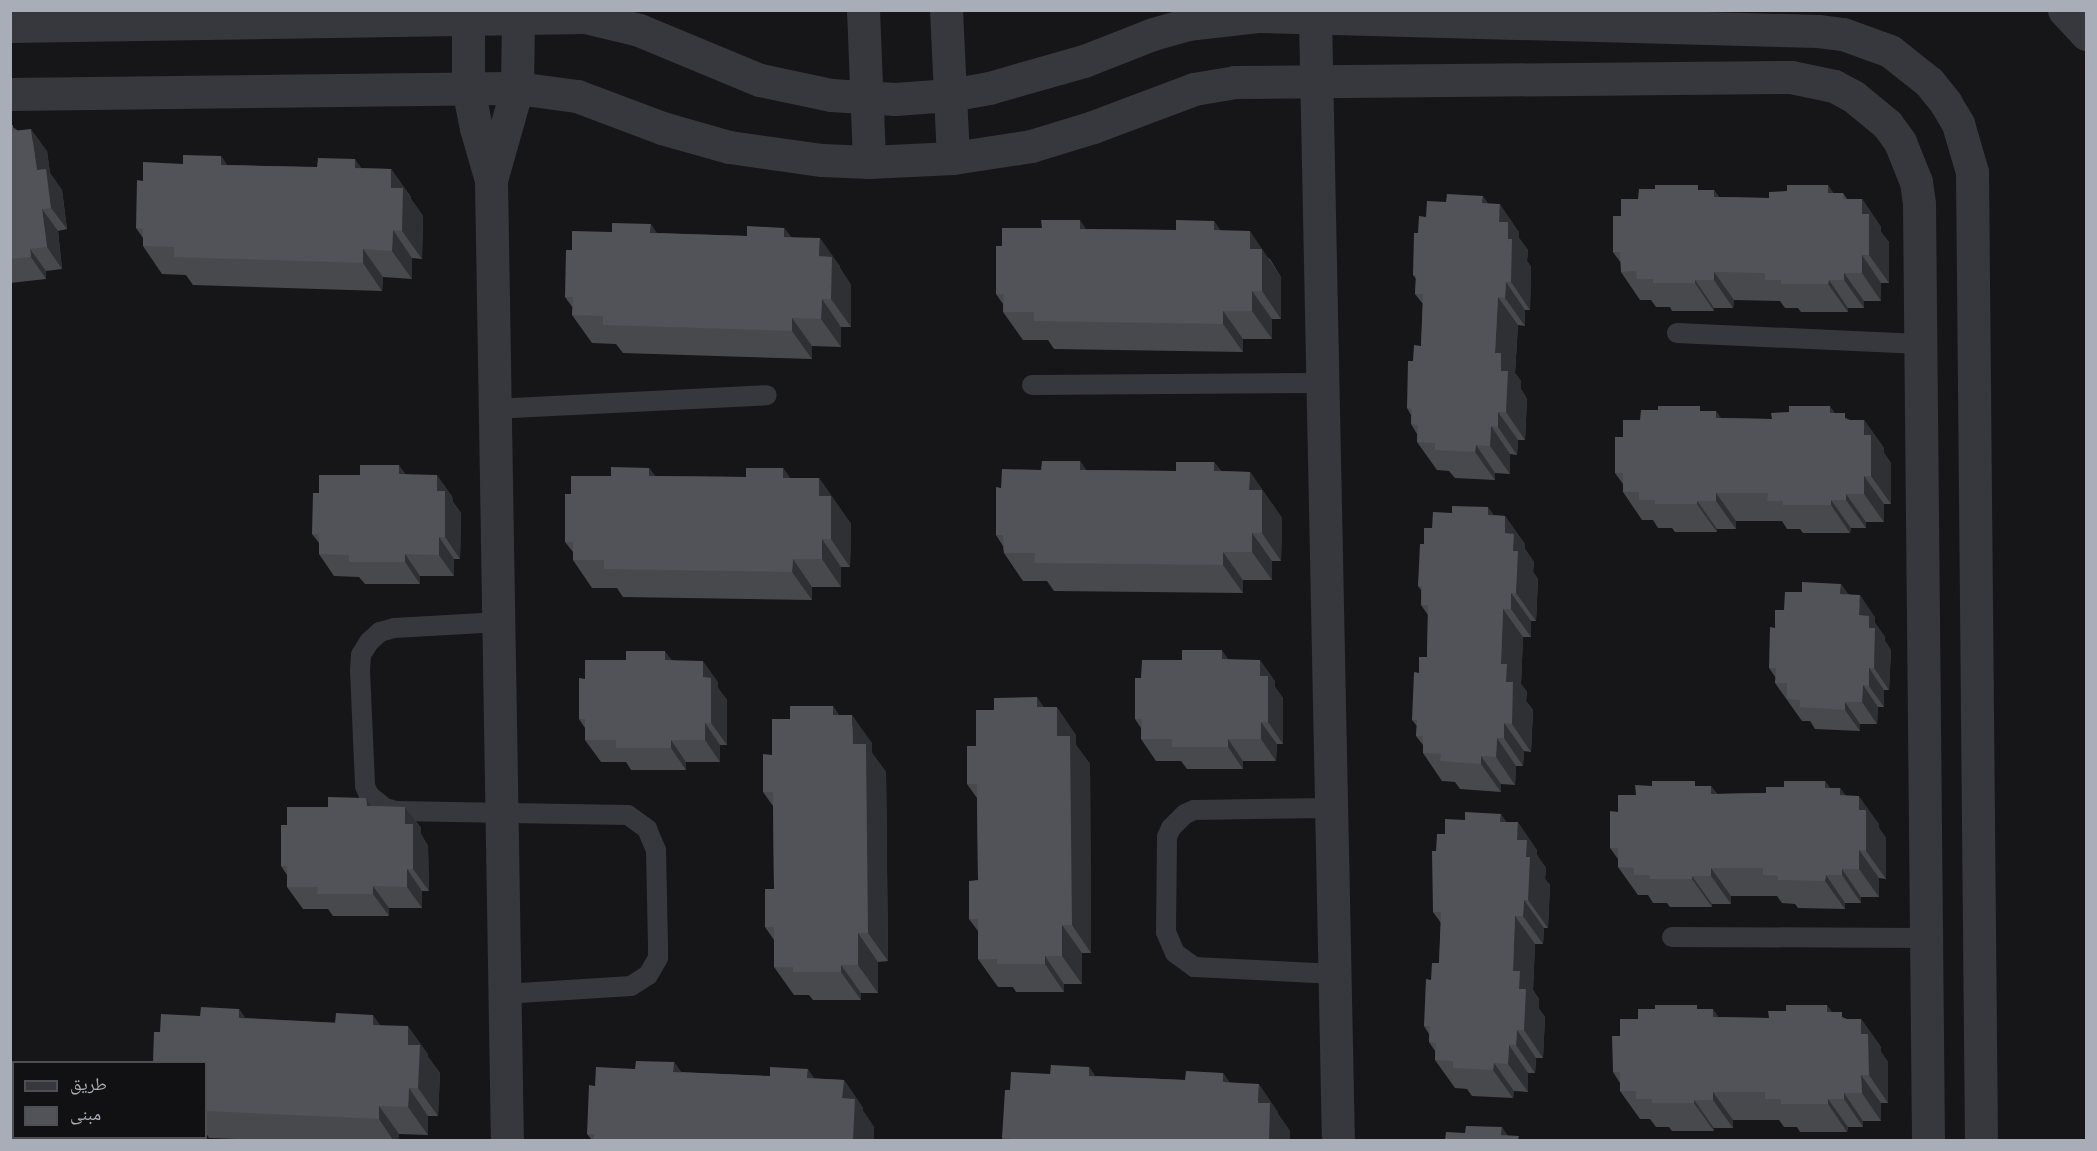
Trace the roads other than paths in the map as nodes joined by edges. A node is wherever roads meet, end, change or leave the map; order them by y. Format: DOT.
graph roads {
  1 [pos="863,10"];
  2 [pos="946,10"];
  3 [pos="2064,10"];
  4 [pos="518,17"];
  5 [pos="468,18"];
  6 [pos="1315,18"];
  7 [pos="10,26"];
  8 [pos="2086,33"];
  9 [pos="1317,82"];
  10 [pos="468,88"];
  11 [pos="517,88"];
  12 [pos="10,94"];
  13 [pos="950,95"];
  14 [pos="867,98"];
  15 [pos="953,158"];
  16 [pos="869,162"];
  17 [pos="490,180"];
  18 [pos="1677,333"];
  19 [pos="1920,344"];
  20 [pos="1322,383"];
  21 [pos="1032,385"];
  22 [pos="767,395"];
  23 [pos="495,409"];
  24 [pos="500,622"];
  25 [pos="1331,808"];
  26 [pos="501,814"];
  27 [pos="1672,937"];
  28 [pos="1926,938"];
  29 [pos="1335,974"];
  30 [pos="505,994"];
  31 [pos="507,1140"];
  32 [pos="1338,1140"];
  33 [pos="1928,1140"];
  34 [pos="1981,1140"];
  1 -- 14 [label="street"];
  2 -- 13 [label="street"];
  3 -- 8 [label="street"];
  4 -- 5 [label="street"];
  4 -- 11 [label="street"];
  4 -- 14 [label="street"];
  5 -- 7 [label="street"];
  5 -- 10 [label="street"];
  6 -- 9 [label="street"];
  6 -- 13 [label="street"];
  6 -- 34 [label="street"];
  9 -- 15 [label="street"];
  9 -- 19 [label="street"];
  9 -- 20 [label="street"];
  10 -- 11 [label="street"];
  10 -- 12 [label="street"];
  10 -- 17 [label="street"];
  11 -- 16 [label="street"];
  11 -- 17 [label="street"];
  13 -- 14 [label="street"];
  13 -- 15 [label="street"];
  14 -- 16 [label="street"];
  15 -- 16 [label="street"];
  17 -- 23 [label="street"];
  18 -- 19 [label="lane"];
  19 -- 28 [label="street"];
  20 -- 21 [label="lane"];
  20 -- 25 [label="street"];
  22 -- 23 [label="lane"];
  23 -- 24 [label="street"];
  24 -- 26 [label="street"];
  24 -- 26 [label="lane"];
  25 -- 29 [label="street"];
  25 -- 29 [label="lane"];
  26 -- 30 [label="street"];
  26 -- 30 [label="lane"];
  27 -- 28 [label="lane"];
  28 -- 33 [label="street"];
  29 -- 32 [label="street"];
  30 -- 31 [label="street"];
}
